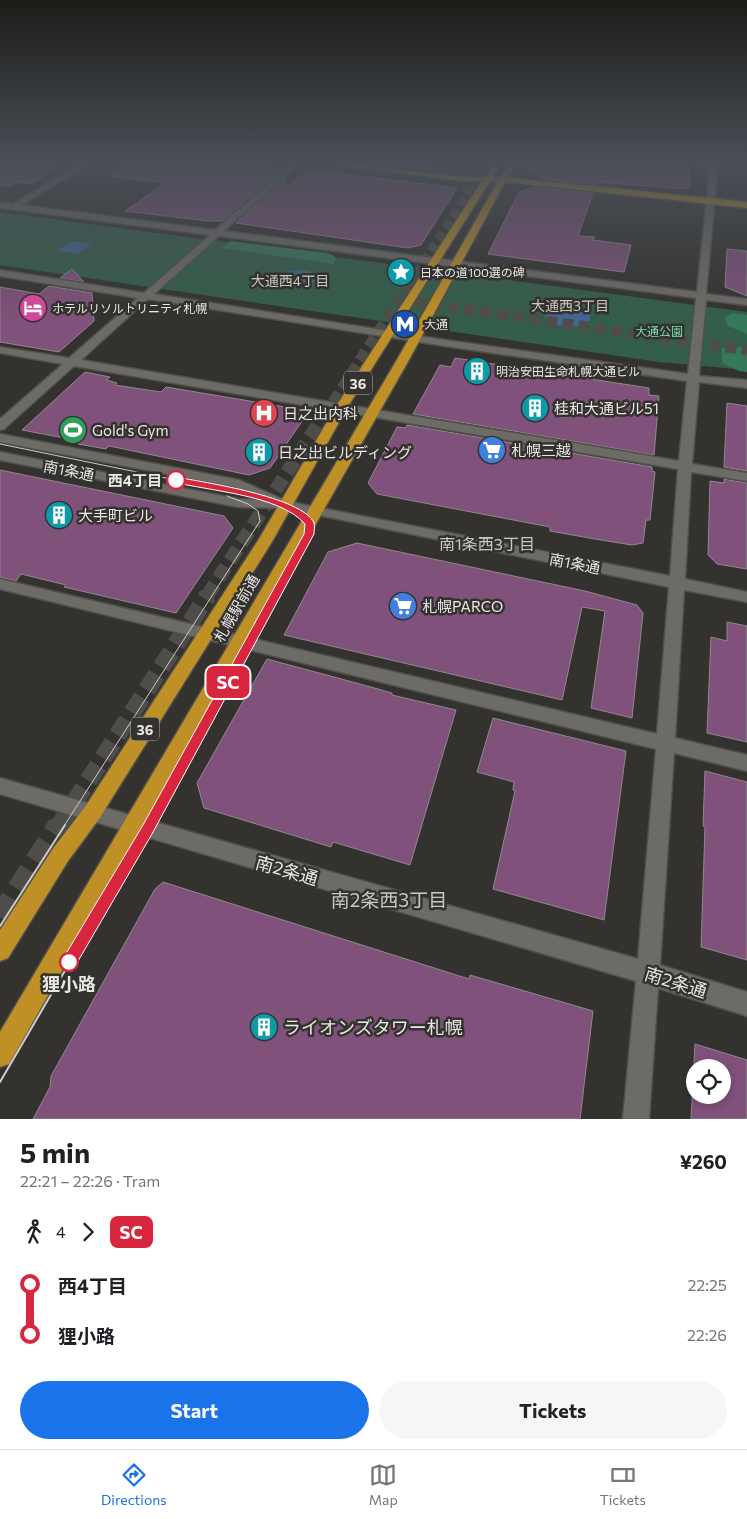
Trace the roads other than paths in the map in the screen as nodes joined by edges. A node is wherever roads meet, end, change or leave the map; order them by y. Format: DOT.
graph roads {
  1 [pos="68,214"];
  2 [pos="238,214"];
  3 [pos="465,214"];
  4 [pos="484,214"];
  5 [pos="710,214"];
  6 [pos="216,234"];
  7 [pos="434,262"];
  8 [pos="456,265"];
  9 [pos="0,273"];
  10 [pos="147,296"];
  11 [pos="702,296"];
  12 [pos="747,302"];
  13 [pos="389,334"];
  14 [pos="416,338"];
  15 [pos="0,350"];
  16 [pos="72,363"];
  17 [pos="693,378"];
  18 [pos="747,384"];
  19 [pos="341,408"];
  20 [pos="372,413"];
  21 [pos="0,426"];
  22 [pos="0,438"];
  23 [pos="0,456"];
  24 [pos="684,467"];
  25 [pos="747,477"];
  26 [pos="285,505"];
  27 [pos="315,511"];
  28 [pos="677,583"];
  29 [pos="0,584"];
  30 [pos="747,597"];
  31 [pos="206,634"];
  32 [pos="239,642"];
  33 [pos="666,743"];
  34 [pos="747,763"];
  35 [pos="0,786"];
  36 [pos="92,813"];
  37 [pos="133,825"];
  38 [pos="0,950"];
  39 [pos="647,973"];
  40 [pos="747,1004"];
  41 [pos="0,1055"];
  42 [pos="636,1119"];
  1 -- 6 [label="street"];
  2 -- 6 [label="street"];
  3 -- 7 [label="highway, 札幌駅前通 / 36"];
  4 -- 8 [label="highway, 札幌駅前通 / 36"];
  5 -- 11 [label="street"];
  6 -- 7 [label="street"];
  6 -- 10 [label="street"];
  7 -- 8 [label="street"];
  7 -- 13 [label="highway, 札幌駅前通 / 36"];
  8 -- 11 [label="street"];
  8 -- 14 [label="highway, 札幌駅前通 / 36"];
  9 -- 10 [label="street"];
  10 -- 13 [label="street"];
  10 -- 16 [label="street"];
  11 -- 12 [label="street"];
  11 -- 17 [label="street"];
  13 -- 14 [label="street"];
  13 -- 19 [label="highway, 札幌駅前通 / 36"];
  14 -- 17 [label="street"];
  14 -- 20 [label="highway, 札幌駅前通 / 36"];
  15 -- 16 [label="street"];
  16 -- 19 [label="street"];
  16 -- 21 [label="street"];
  17 -- 18 [label="street"];
  17 -- 24 [label="street"];
  19 -- 20 [label="street"];
  19 -- 26 [label="highway, 札幌駅前通 / 36"];
  20 -- 24 [label="street"];
  20 -- 27 [label="highway, 札幌駅前通 / 36"];
  22 -- 26 [label="street, 南1条通"];
  23 -- 26 [label="street, 南1条通"];
  24 -- 25 [label="street"];
  24 -- 28 [label="street"];
  26 -- 27 [label="street, 南1条通"];
  26 -- 31 [label="highway, 札幌駅前通 / 36"];
  27 -- 28 [label="street, 南1条通"];
  27 -- 32 [label="highway, 札幌駅前通 / 36"];
  28 -- 30 [label="street, 南1条通"];
  28 -- 33 [label="street"];
  29 -- 31 [label="street"];
  31 -- 32 [label="street"];
  31 -- 36 [label="highway, 札幌駅前通 / 36"];
  32 -- 33 [label="street"];
  32 -- 37 [label="highway, 札幌駅前通 / 36"];
  33 -- 34 [label="street"];
  33 -- 39 [label="street"];
  35 -- 36 [label="street, 南2条通"];
  36 -- 37 [label="street, 南2条通"];
  36 -- 38 [label="highway, 札幌駅前通 / 36"];
  37 -- 39 [label="street, 南2条通"];
  37 -- 41 [label="highway, 札幌駅前通 / 36"];
  39 -- 40 [label="street, 南2条通"];
  39 -- 42 [label="street"];
}
